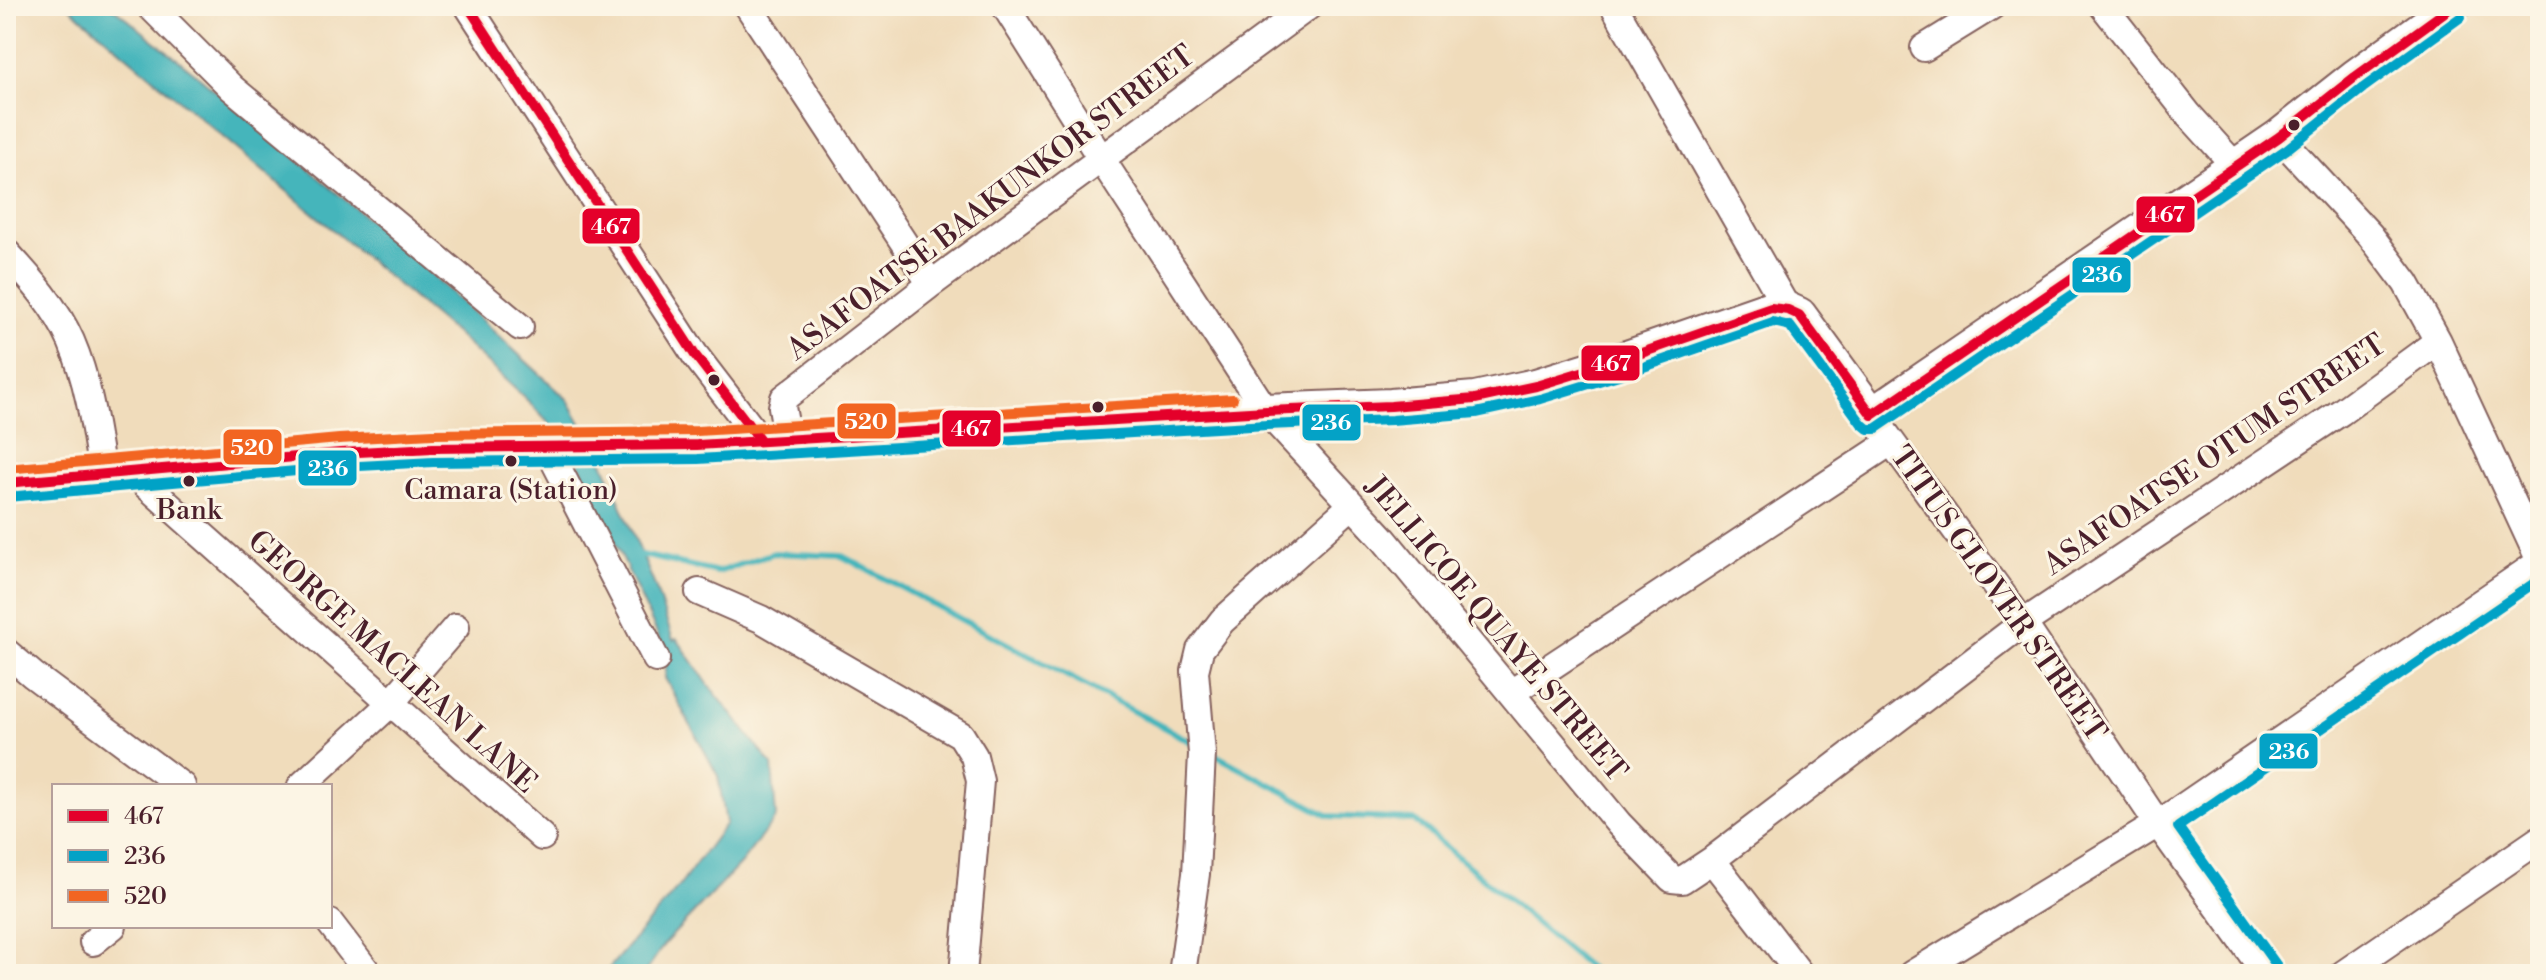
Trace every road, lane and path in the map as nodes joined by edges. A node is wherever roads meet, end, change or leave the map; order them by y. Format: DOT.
graph roads {
  1 [pos="150,6"];
  2 [pos="748,6"];
  3 [pos="1005,6"];
  4 [pos="1992,6"];
  5 [pos="2103,6"];
  6 [pos="2453,6"];
  7 [pos="1620,8"];
  8 [pos="477,9"];
  9 [pos="1299,9"];
  10 [pos="2417,17"];
  11 [pos="1924,48"];
  12 [pos="2279,137"];
  13 [pos="1102,160"];
  14 [pos="2236,167"];
  15 [pos="6,252"];
  16 [pos="931,284"];
  17 [pos="1788,310"];
  18 [pos="520,327"];
  19 [pos="2438,341"];
  20 [pos="1266,411"];
  21 [pos="1882,428"];
  22 [pos="775,440"];
  23 [pos="556,447"];
  24 [pos="115,472"];
  25 [pos="6,483"];
  26 [pos="1351,506"];
  27 [pos="2540,561"];
  28 [pos="699,592"];
  29 [pos="2023,623"];
  30 [pos="456,627"];
  31 [pos="6,652"];
  32 [pos="656,659"];
  33 [pos="1511,693"];
  34 [pos="390,704"];
  35 [pos="179,784"];
  36 [pos="303,784"];
  37 [pos="2158,824"];
  38 [pos="542,837"];
  39 [pos="2540,839"];
  40 [pos="1712,860"];
  41 [pos="1682,880"];
  42 [pos="332,926"];
  43 [pos="369,974"];
  44 [pos="963,974"];
  45 [pos="1182,974"];
  46 [pos="1800,974"];
  47 [pos="1912,974"];
  48 [pos="2266,974"];
  49 [pos="2343,974"];
  1 -- 18 [label="street"];
  2 -- 16 [label="street"];
  3 -- 13 [label="street, JELLICOE QUAYE STREET"];
  4 -- 11 [label="street"];
  5 -- 14 [label="street"];
  6 -- 10 [label="main road"];
  7 -- 17 [label="street, TITUS GLOVER STREET"];
  8 -- 22 [label="street"];
  9 -- 13 [label="street, ASAFOATSE BAAKUNKOR STREET"];
  10 -- 12 [label="main road"];
  12 -- 14 [label="main road"];
  12 -- 19 [label="street"];
  13 -- 16 [label="street, ASAFOATSE BAAKUNKOR STREET"];
  13 -- 20 [label="street, JELLICOE QUAYE STREET"];
  14 -- 21 [label="main road"];
  15 -- 24 [label="street"];
  16 -- 22 [label="street, ASAFOATSE BAAKUNKOR STREET"];
  17 -- 20 [label="main road"];
  17 -- 21 [label="main road, TITUS GLOVER STREET"];
  19 -- 27 [label="street"];
  19 -- 29 [label="street, ASAFOATSE OTUM STREET"];
  20 -- 22 [label="main road"];
  20 -- 26 [label="street, JELLICOE QUAYE STREET"];
  21 -- 29 [label="street, TITUS GLOVER STREET"];
  21 -- 33 [label="street"];
  22 -- 23 [label="main road"];
  23 -- 24 [label="main road"];
  23 -- 32 [label="street"];
  24 -- 25 [label="main road"];
  24 -- 34 [label="street, GEORGE MACLEAN LANE"];
  26 -- 33 [label="street, JELLICOE QUAYE STREET"];
  26 -- 45 [label="street"];
  27 -- 37 [label="street"];
  28 -- 44 [label="street"];
  29 -- 37 [label="street, TITUS GLOVER STREET"];
  29 -- 40 [label="street, ASAFOATSE OTUM STREET"];
  30 -- 34 [label="street"];
  31 -- 35 [label="street"];
  33 -- 41 [label="street, JELLICOE QUAYE STREET"];
  34 -- 36 [label="street"];
  34 -- 38 [label="street, GEORGE MACLEAN LANE"];
  37 -- 47 [label="street"];
  37 -- 48 [label="street, TITUS GLOVER STREET"];
  39 -- 49 [label="street"];
  40 -- 41 [label="street, ASAFOATSE OTUM STREET"];
  40 -- 46 [label="street"];
  42 -- 43 [label="street"];
}
